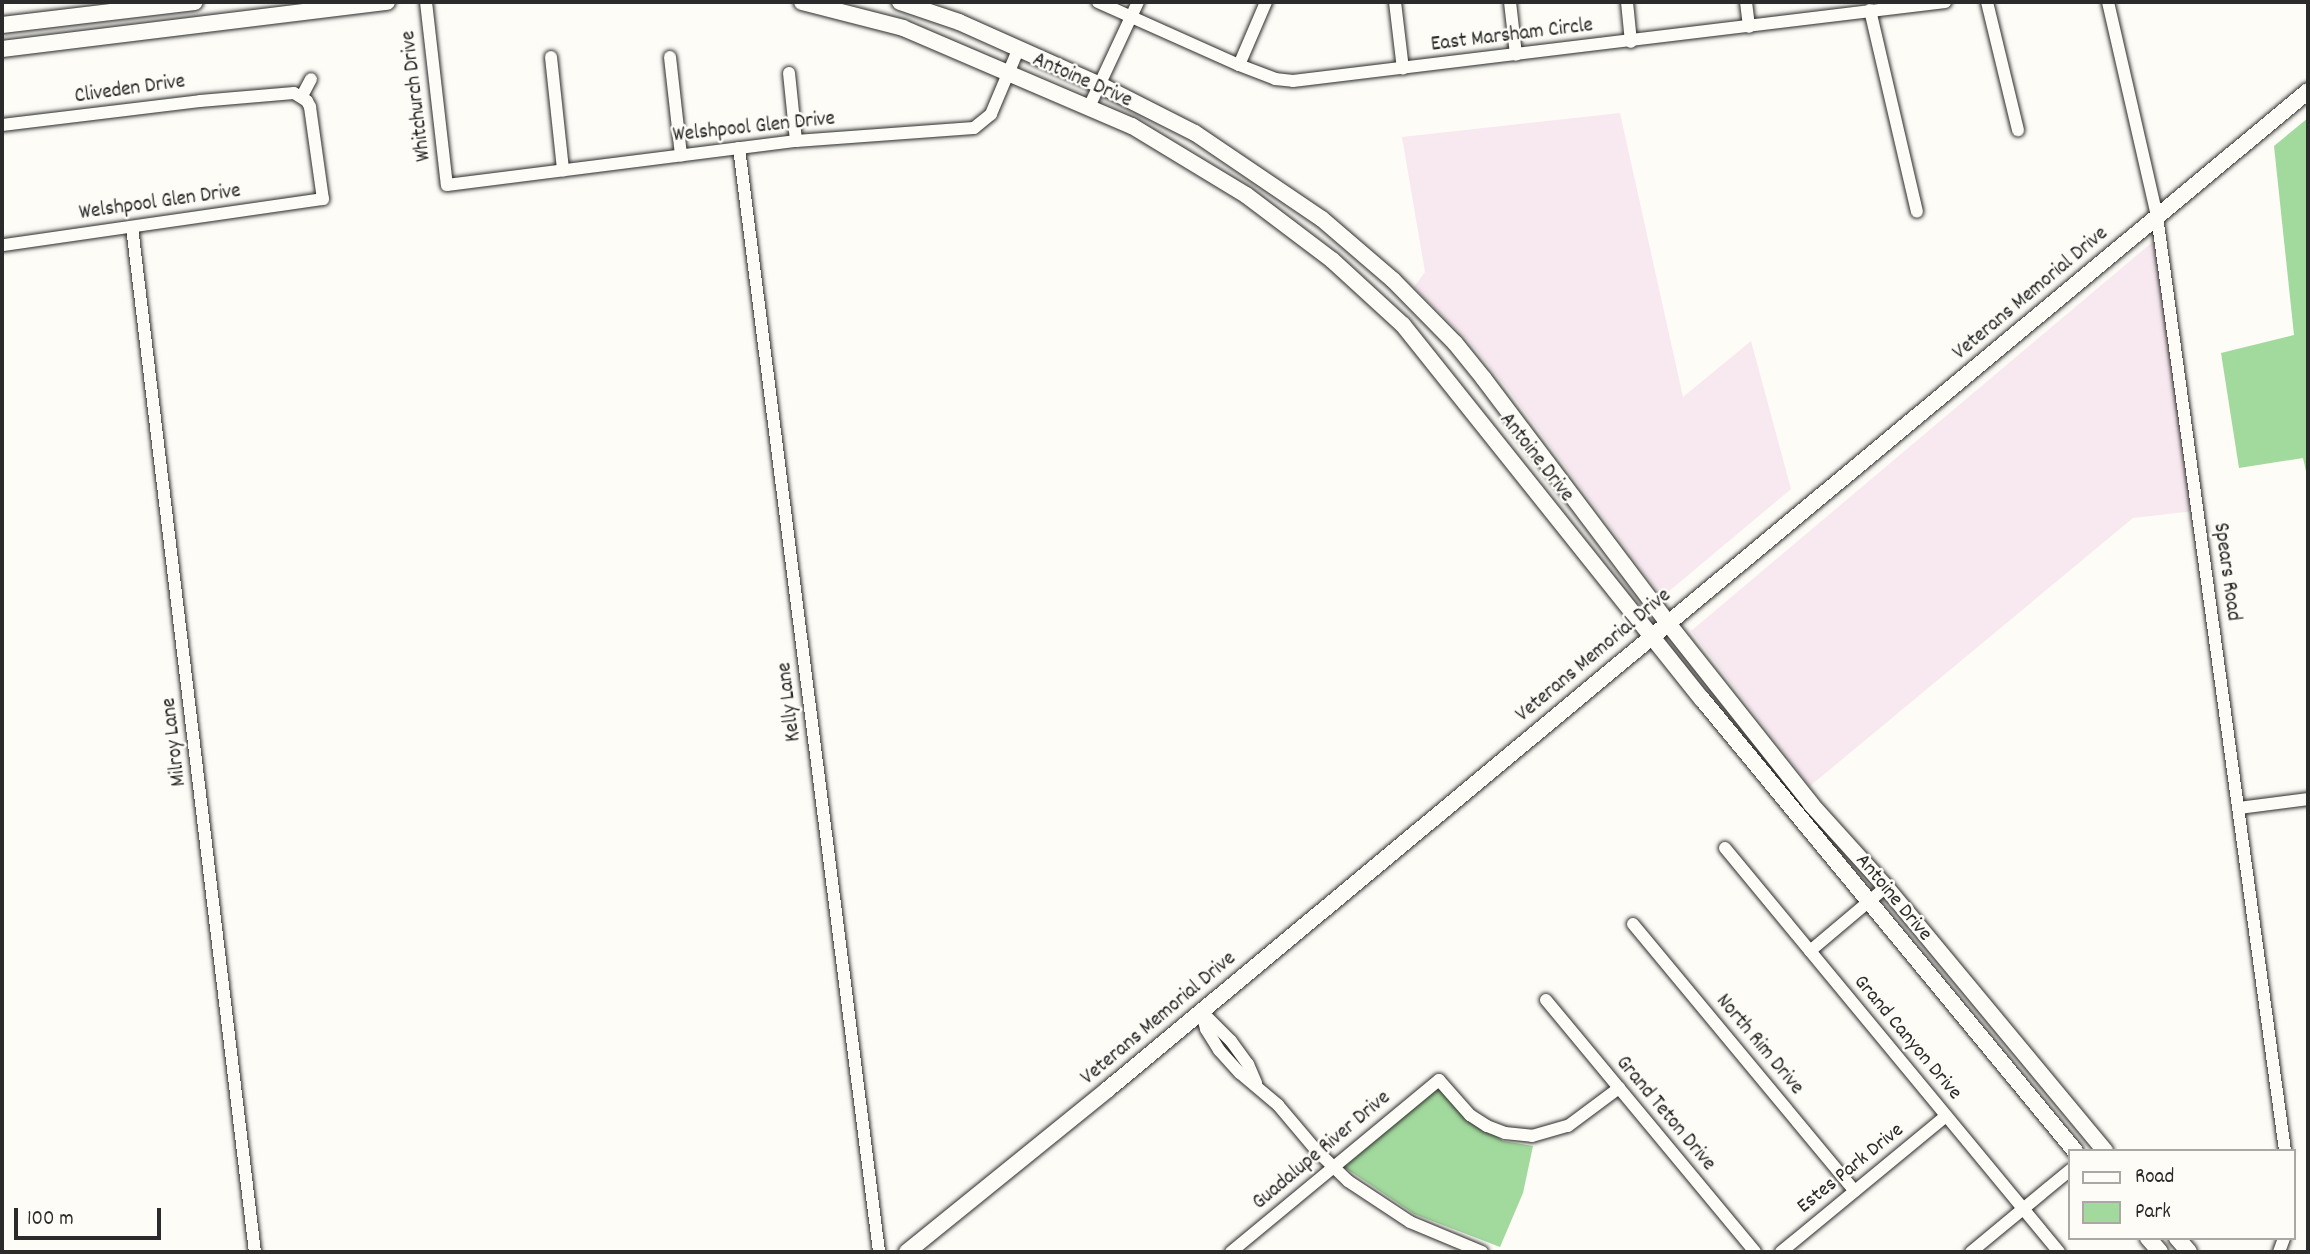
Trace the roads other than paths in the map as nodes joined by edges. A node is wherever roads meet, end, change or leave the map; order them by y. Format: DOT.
graph roads {
  1 [pos="195,2"];
  2 [pos="387,2"];
  3 [pos="426,2"];
  4 [pos="802,2"];
  5 [pos="900,2"];
  6 [pos="1098,2"];
  7 [pos="1138,2"];
  8 [pos="1266,2"];
  9 [pos="1395,2"];
  10 [pos="1510,2"];
  11 [pos="1627,2"];
  12 [pos="1746,2"];
  13 [pos="1945,2"];
  14 [pos="1987,2"];
  15 [pos="2108,2"];
  16 [pos="246,10"];
  17 [pos="1870,10"];
  18 [pos="75,16"];
  19 [pos="1133,17"];
  20 [pos="2,25"];
  21 [pos="1749,27"];
  22 [pos="77,41"];
  23 [pos="1632,42"];
  24 [pos="2,49"];
  25 [pos="1018,50"];
  26 [pos="1516,55"];
  27 [pos="551,57"];
  28 [pos="670,57"];
  29 [pos="1239,65"];
  30 [pos="1403,69"];
  31 [pos="1010,71"];
  32 [pos="789,73"];
  33 [pos="311,79"];
  34 [pos="1100,85"];
  35 [pos="2308,91"];
  36 [pos="302,96"];
  37 [pos="1089,107"];
  38 [pos="2,125"];
  39 [pos="2018,131"];
  40 [pos="796,141"];
  41 [pos="739,148"];
  42 [pos="681,155"];
  43 [pos="563,170"];
  44 [pos="447,185"];
  45 [pos="1917,212"];
  46 [pos="2157,216"];
  47 [pos="132,227"];
  48 [pos="2,245"];
  49 [pos="1668,622"];
  50 [pos="1651,635"];
  51 [pos="1796,784"];
  52 [pos="1782,796"];
  53 [pos="2308,799"];
  54 [pos="2239,808"];
  55 [pos="1725,848"];
  56 [pos="1886,887"];
  57 [pos="1868,902"];
  58 [pos="1633,924"];
  59 [pos="1810,951"];
  60 [pos="1546,1000"];
  61 [pos="1201,1012"];
  62 [pos="1619,1088"];
  63 [pos="1947,1116"];
  64 [pos="2074,1149"];
  65 [pos="2100,1149"];
  66 [pos="2285,1149"];
  67 [pos="1333,1168"];
  68 [pos="2068,1172"];
  69 [pos="1855,1191"];
  70 [pos="2023,1209"];
  71 [pos="255,1252"];
  72 [pos="878,1252"];
  73 [pos="907,1252"];
  74 [pos="1230,1252"];
  75 [pos="1482,1252"];
  76 [pos="1755,1252"];
  77 [pos="1781,1252"];
  78 [pos="1971,1252"];
  79 [pos="2059,1252"];
  1 -- 18 [label="main road"];
  2 -- 16 [label="main road"];
  3 -- 44 [label="street, Whitchurch Drive"];
  4 -- 31 [label="main road, Antoine Drive"];
  5 -- 25 [label="main road, Antoine Drive"];
  6 -- 19 [label="street, East Marsham Circle"];
  7 -- 19 [label="street"];
  8 -- 29 [label="street"];
  9 -- 30 [label="street"];
  10 -- 26 [label="street"];
  11 -- 23 [label="street"];
  12 -- 21 [label="street"];
  13 -- 17 [label="street, East Marsham Circle"];
  14 -- 39 [label="street"];
  15 -- 46 [label="street, Spears Road"];
  16 -- 22 [label="main road"];
  17 -- 21 [label="street, East Marsham Circle"];
  17 -- 45 [label="street"];
  18 -- 20 [label="main road"];
  18 -- 22 [label="main road"];
  19 -- 29 [label="street, East Marsham Circle"];
  19 -- 34 [label="street"];
  21 -- 23 [label="street, East Marsham Circle"];
  22 -- 24 [label="main road"];
  23 -- 26 [label="street, East Marsham Circle"];
  25 -- 31 [label="street, Welshpool Glen Drive"];
  25 -- 34 [label="main road, Antoine Drive"];
  26 -- 30 [label="street, East Marsham Circle"];
  27 -- 43 [label="street"];
  28 -- 42 [label="street"];
  29 -- 30 [label="street, East Marsham Circle"];
  31 -- 37 [label="main road, Antoine Drive"];
  31 -- 40 [label="street, Welshpool Glen Drive"];
  32 -- 40 [label="street"];
  33 -- 36 [label="street"];
  34 -- 37 [label="street"];
  34 -- 49 [label="main road, Antoine Drive"];
  35 -- 46 [label="main road, Veterans Memorial Drive"];
  36 -- 38 [label="street, Cliveden Drive"];
  36 -- 47 [label="street, Welshpool Glen Drive"];
  37 -- 50 [label="main road, Antoine Drive"];
  40 -- 41 [label="street, Welshpool Glen Drive"];
  41 -- 42 [label="street, Welshpool Glen Drive"];
  41 -- 72 [label="street, Kelly Lane"];
  42 -- 43 [label="street, Welshpool Glen Drive"];
  43 -- 44 [label="street, Welshpool Glen Drive"];
  46 -- 49 [label="main road, Veterans Memorial Drive"];
  46 -- 54 [label="street, Spears Road"];
  47 -- 48 [label="street, Welshpool Glen Drive"];
  47 -- 71 [label="street, Milroy Lane"];
  49 -- 50 [label="main road, Veterans Memorial Drive"];
  49 -- 51 [label="main road, Antoine Drive"];
  50 -- 52 [label="main road, Antoine Drive"];
  50 -- 61 [label="main road, Veterans Memorial Drive"];
  51 -- 52 [label="main road"];
  51 -- 56 [label="main road, Antoine Drive"];
  52 -- 57 [label="main road, Antoine Drive"];
  53 -- 54 [label="street"];
  54 -- 66 [label="street, Spears Road"];
  55 -- 59 [label="street, Grand Canyon Drive"];
  56 -- 57 [label="street"];
  56 -- 65 [label="main road, Antoine Drive"];
  57 -- 59 [label="street"];
  57 -- 64 [label="main road, Antoine Drive"];
  58 -- 69 [label="street, North Rim Drive"];
  59 -- 63 [label="street, Grand Canyon Drive"];
  60 -- 62 [label="street, Grand Teton Drive"];
  61 -- 67 [label="street"];
  61 -- 73 [label="main road, Veterans Memorial Drive"];
  62 -- 67 [label="street, Guadalupe River Drive"];
  62 -- 76 [label="street, Grand Teton Drive"];
  63 -- 69 [label="street, Estes Park Drive"];
  63 -- 70 [label="street, Grand Canyon Drive"];
  67 -- 74 [label="street, Guadalupe River Drive"];
  67 -- 75 [label="street"];
  68 -- 70 [label="street"];
  69 -- 77 [label="street, Estes Park Drive"];
  70 -- 78 [label="street"];
  70 -- 79 [label="street, Grand Canyon Drive"];
}
